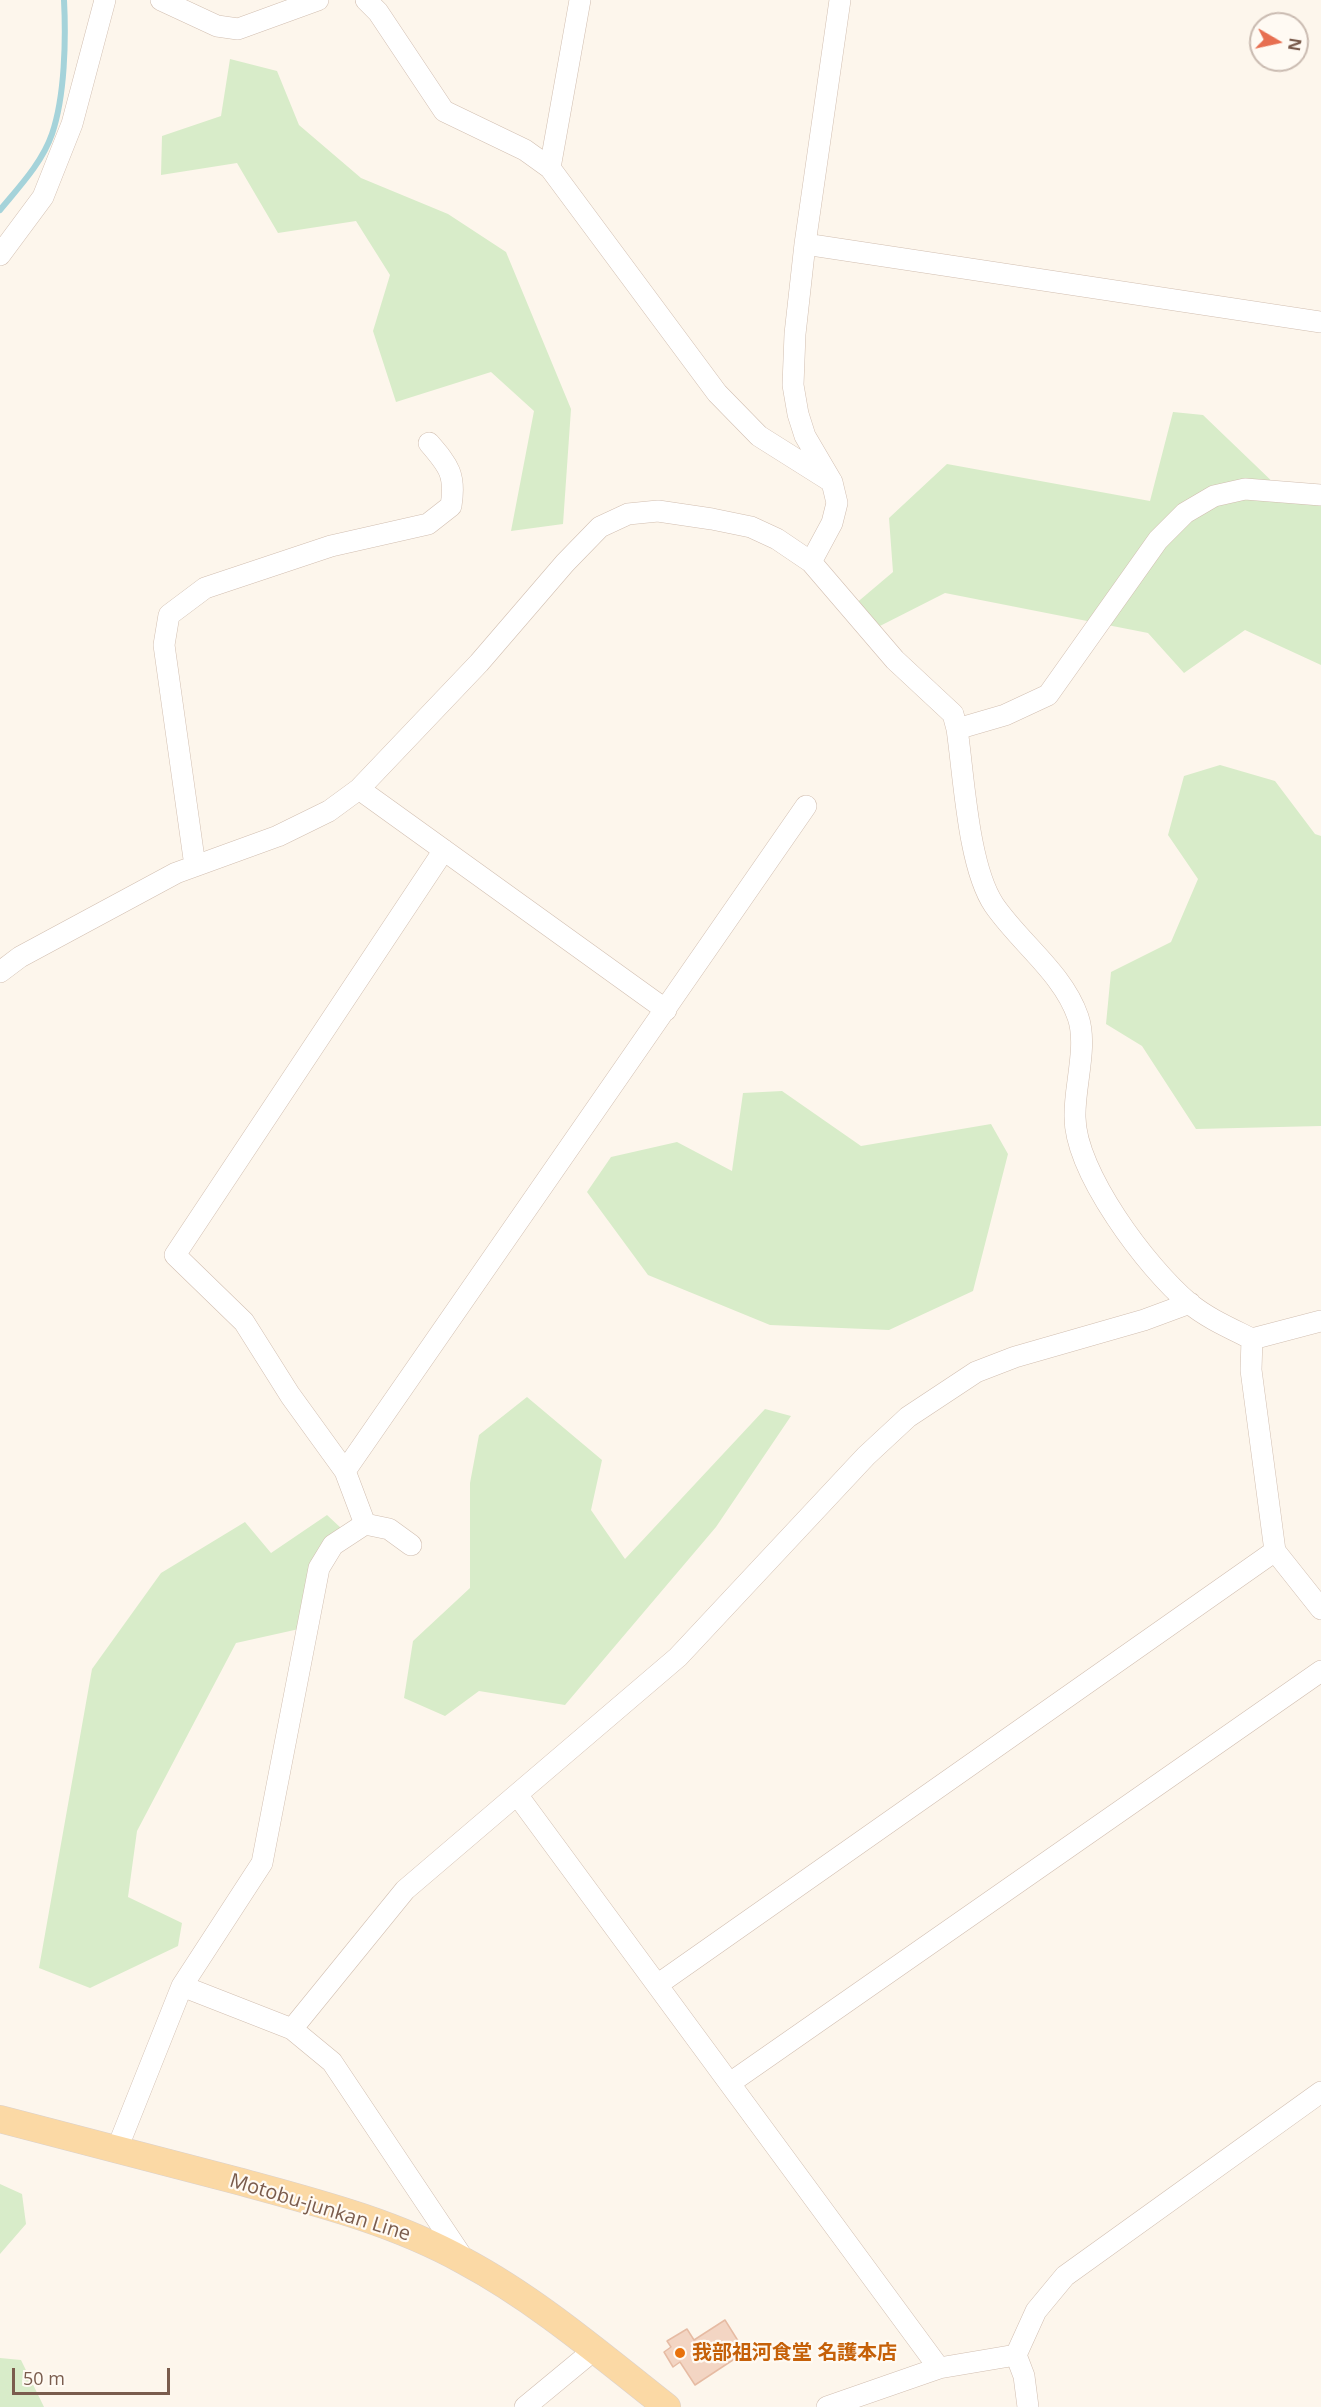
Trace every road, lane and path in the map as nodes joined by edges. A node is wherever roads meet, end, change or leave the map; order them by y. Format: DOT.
graph roads {
  1 [pos="105,0"];
  2 [pos="162,0"];
  3 [pos="318,0"];
  4 [pos="366,0"];
  5 [pos="580,0"];
  6 [pos="840,0"];
  7 [pos="550,168"];
  8 [pos="804,244"];
  9 [pos="0,255"];
  10 [pos="1321,322"];
  11 [pos="429,443"];
  12 [pos="832,482"];
  13 [pos="1321,495"];
  14 [pos="811,562"];
  15 [pos="957,729"];
  16 [pos="359,789"];
  17 [pos="806,806"];
  18 [pos="444,850"];
  19 [pos="195,866"];
  20 [pos="0,972"];
  21 [pos="666,1010"];
  22 [pos="1190,1304"];
  23 [pos="1321,1321"];
  24 [pos="1252,1339"];
  25 [pos="345,1471"];
  26 [pos="365,1524"];
  27 [pos="411,1545"];
  28 [pos="1275,1551"];
  29 [pos="1321,1609"];
  30 [pos="1321,1671"];
  31 [pos="518,1796"];
  32 [pos="657,1985"];
  33 [pos="182,1986"];
  34 [pos="292,2029"];
  35 [pos="730,2083"];
  36 [pos="1321,2092"];
  37 [pos="0,2119"];
  38 [pos="117,2149"];
  39 [pos="465,2261"];
  40 [pos="594,2350"];
  41 [pos="1016,2355"];
  42 [pos="939,2368"];
  43 [pos="525,2407"];
  44 [pos="667,2407"];
  45 [pos="827,2407"];
  46 [pos="1028,2407"];
  1 -- 9 [label="street"];
  2 -- 3 [label="street"];
  4 -- 7 [label="street"];
  5 -- 7 [label="street"];
  6 -- 8 [label="street"];
  7 -- 12 [label="street"];
  8 -- 10 [label="street"];
  8 -- 12 [label="street"];
  11 -- 19 [label="street"];
  12 -- 14 [label="street"];
  13 -- 15 [label="street"];
  14 -- 15 [label="street"];
  14 -- 16 [label="street"];
  15 -- 22 [label="street"];
  16 -- 18 [label="street"];
  16 -- 19 [label="street"];
  17 -- 21 [label="street"];
  18 -- 21 [label="street"];
  18 -- 25 [label="street"];
  19 -- 20 [label="street"];
  21 -- 25 [label="street"];
  22 -- 24 [label="street"];
  22 -- 31 [label="street"];
  23 -- 24 [label="street"];
  24 -- 28 [label="street"];
  25 -- 26 [label="street"];
  26 -- 27 [label="street"];
  26 -- 33 [label="street"];
  28 -- 29 [label="street"];
  28 -- 32 [label="street"];
  30 -- 35 [label="street"];
  31 -- 32 [label="street"];
  31 -- 34 [label="street"];
  32 -- 35 [label="street"];
  33 -- 34 [label="street"];
  33 -- 38 [label="street"];
  34 -- 39 [label="street"];
  35 -- 42 [label="street"];
  36 -- 41 [label="street"];
  37 -- 38 [label="main road, Motobu-junkan Line"];
  38 -- 39 [label="main road, Motobu-junkan Line"];
  39 -- 40 [label="main road, Motobu-junkan Line"];
  40 -- 43 [label="street"];
  40 -- 44 [label="main road, Motobu-junkan Line"];
  41 -- 42 [label="street"];
  41 -- 46 [label="street"];
  42 -- 45 [label="street"];
}
